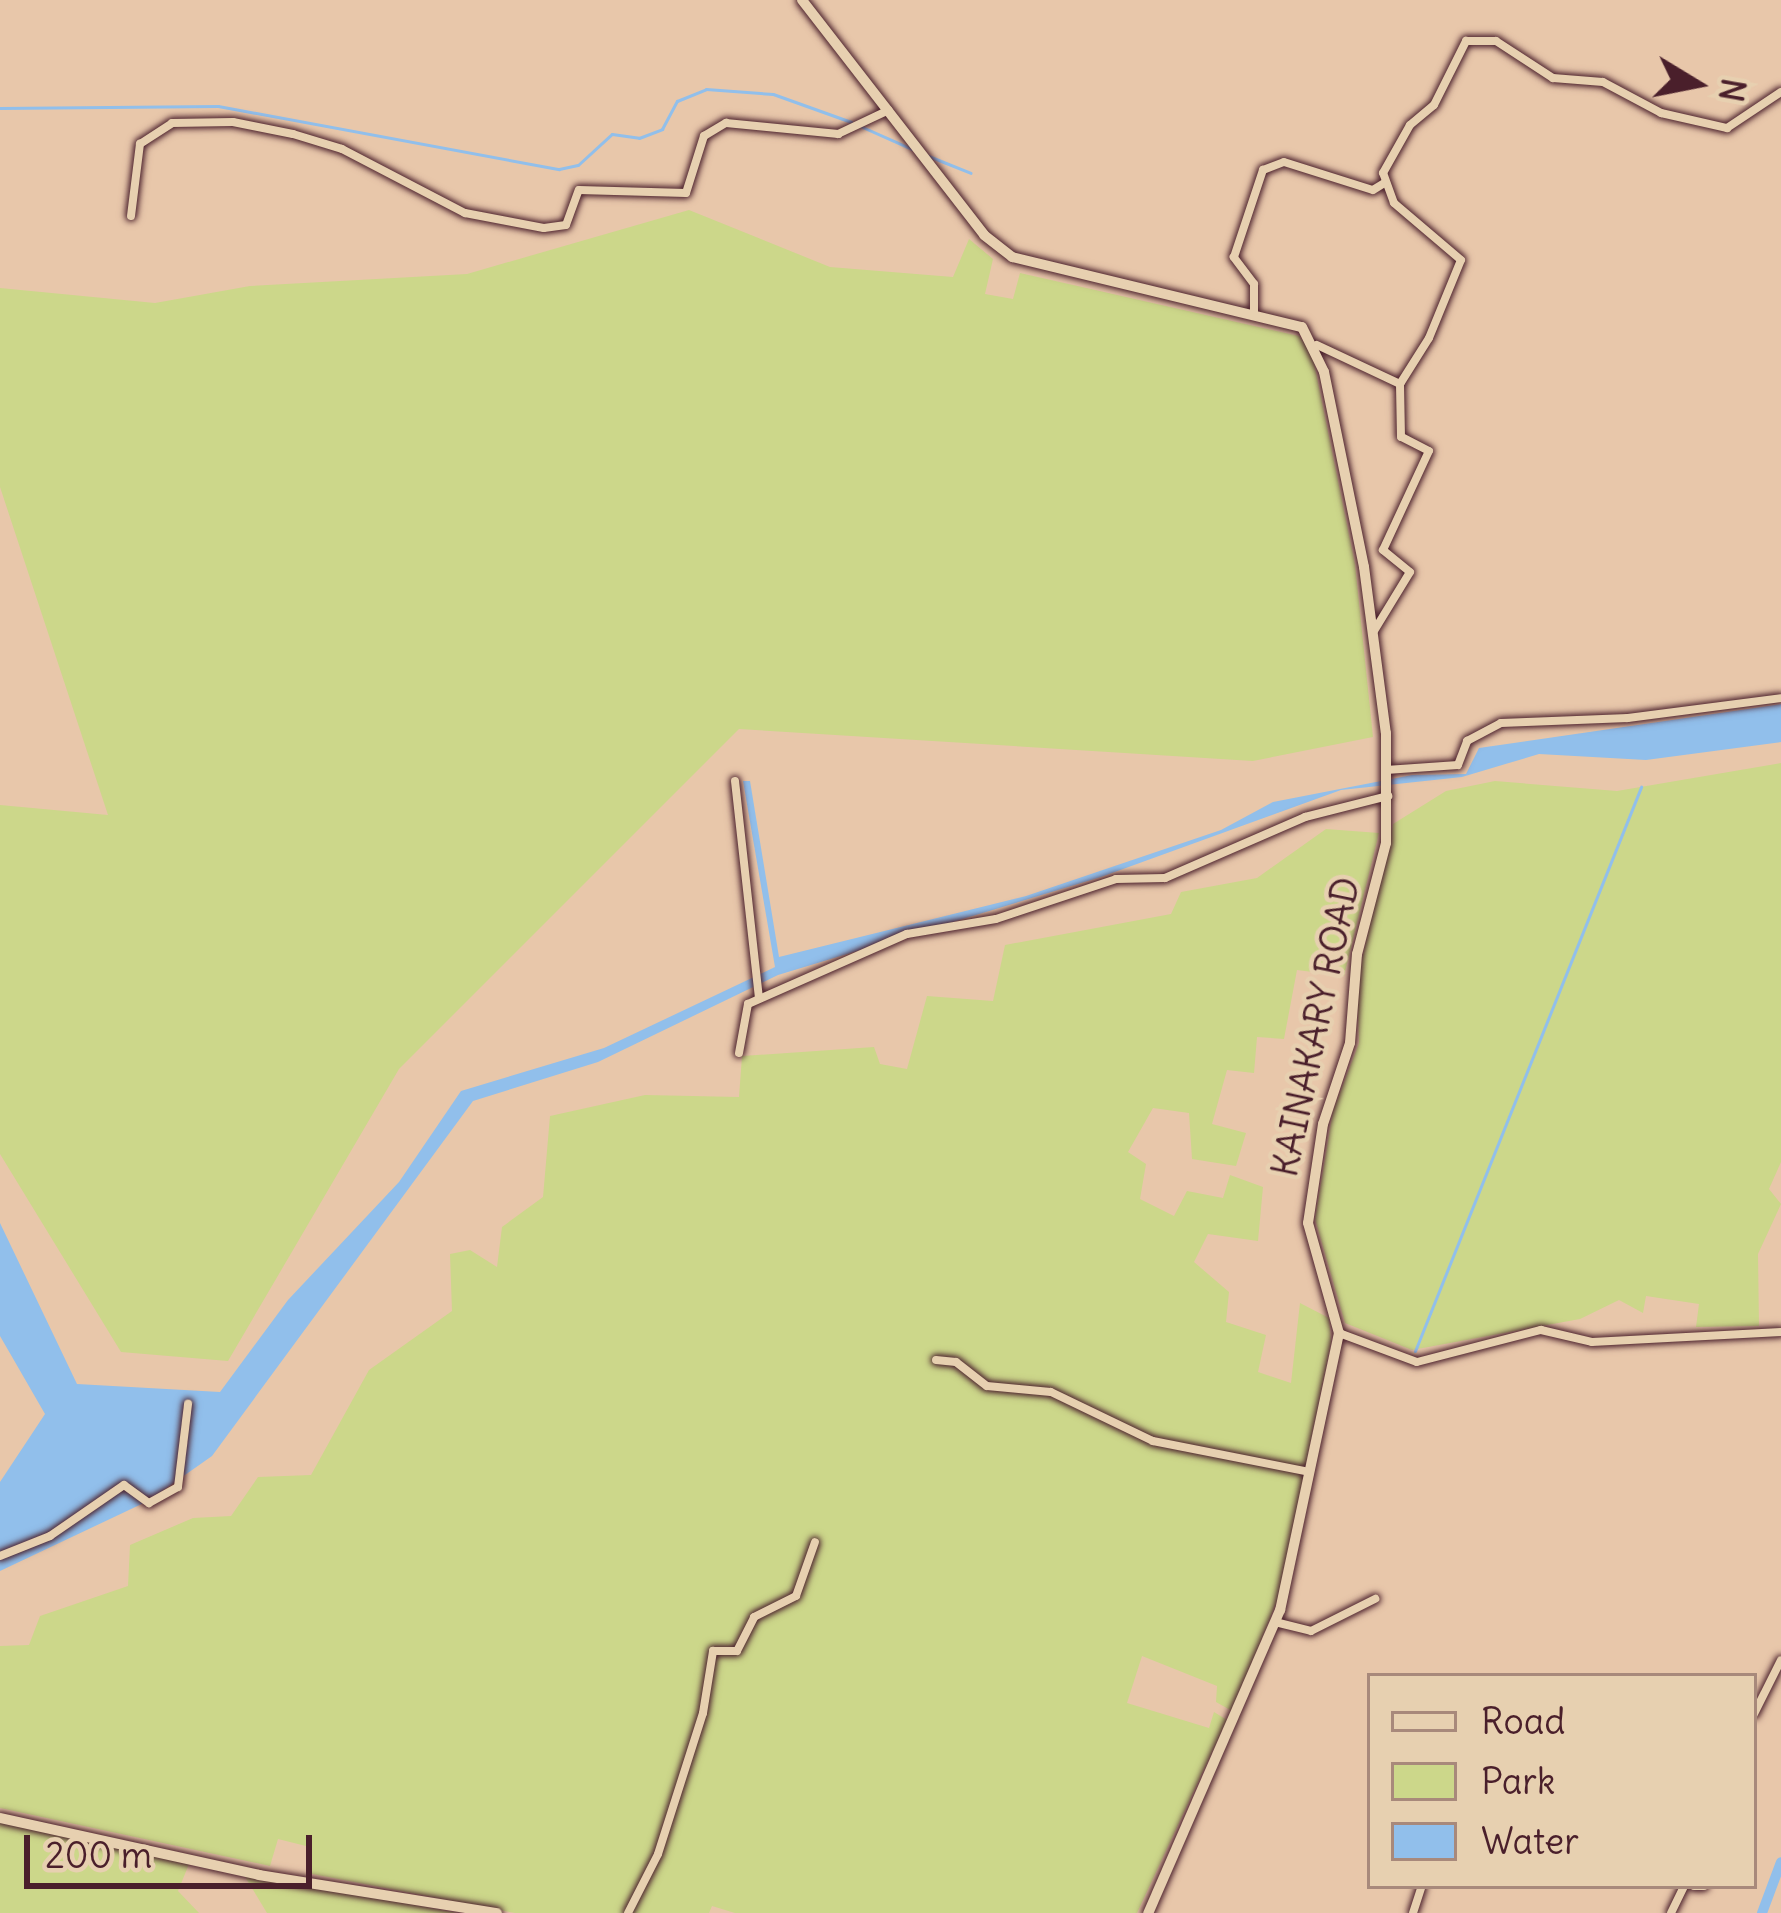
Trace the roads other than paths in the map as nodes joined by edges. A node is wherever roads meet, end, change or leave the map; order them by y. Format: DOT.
graph roads {
  1 [pos="802,0"];
  2 [pos="1781,92"];
  3 [pos="892,110"];
  4 [pos="1386,182"];
  5 [pos="131,216"];
  6 [pos="1254,313"];
  7 [pos="1317,345"];
  8 [pos="1400,384"];
  9 [pos="1374,632"];
  10 [pos="1781,698"];
  11 [pos="1386,771"];
  12 [pos="735,781"];
  13 [pos="1388,791"];
  14 [pos="759,998"];
  15 [pos="739,1053"];
  16 [pos="1781,1332"];
  17 [pos="1340,1333"];
  18 [pos="937,1360"];
  19 [pos="188,1404"];
  20 [pos="1314,1472"];
  21 [pos="815,1541"];
  22 [pos="0,1556"];
  23 [pos="1375,1599"];
  24 [pos="1275,1622"];
  25 [pos="1781,1660"];
  26 [pos="1757,1708"];
  27 [pos="0,1818"];
  28 [pos="496,1913"];
  29 [pos="628,1913"];
  30 [pos="1148,1913"];
  1 -- 3 [label="main road"];
  2 -- 4 [label="street"];
  3 -- 5 [label="street"];
  3 -- 6 [label="main road"];
  4 -- 6 [label="street"];
  4 -- 8 [label="street"];
  6 -- 7 [label="main road"];
  7 -- 8 [label="street"];
  7 -- 9 [label="main road, KAINAKARY ROAD"];
  8 -- 9 [label="street"];
  9 -- 11 [label="main road, KAINAKARY ROAD"];
  10 -- 11 [label="street"];
  11 -- 13 [label="main road, KAINAKARY ROAD"];
  12 -- 14 [label="street"];
  13 -- 14 [label="street"];
  13 -- 17 [label="main road, KAINAKARY ROAD"];
  14 -- 15 [label="street"];
  16 -- 17 [label="street"];
  17 -- 20 [label="main road, KAINAKARY ROAD"];
  18 -- 20 [label="street"];
  19 -- 22 [label="street"];
  20 -- 24 [label="main road, KAINAKARY ROAD"];
  21 -- 29 [label="street"];
  23 -- 24 [label="street"];
  24 -- 30 [label="main road, KAINAKARY ROAD"];
  25 -- 26 [label="street"];
  27 -- 28 [label="main road"];
}
